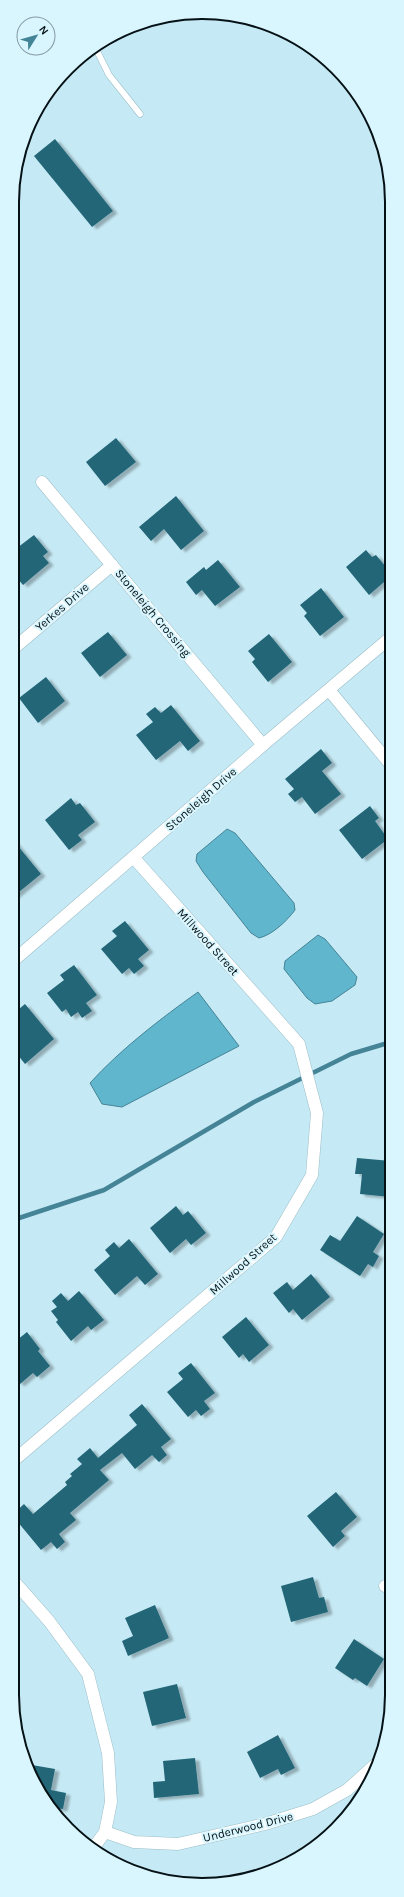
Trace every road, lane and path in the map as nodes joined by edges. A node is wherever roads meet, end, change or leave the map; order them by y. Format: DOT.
graph roads {
  1 [pos="97,52"];
  2 [pos="140,114"];
  3 [pos="42,482"];
  4 [pos="112,564"];
  5 [pos="385,643"];
  6 [pos="19,644"];
  7 [pos="329,690"];
  8 [pos="263,745"];
  9 [pos="385,758"];
  10 [pos="134,858"];
  11 [pos="19,956"];
  12 [pos="19,1456"];
  13 [pos="19,1587"];
  14 [pos="368,1771"];
  15 [pos="105,1832"];
  16 [pos="96,1844"];
  1 -- 2 [label="lane"];
  3 -- 4 [label="street, Stoneleigh Crossing"];
  4 -- 6 [label="street, Yerkes Drive"];
  4 -- 8 [label="street, Stoneleigh Crossing"];
  5 -- 7 [label="street, Stoneleigh Drive"];
  7 -- 8 [label="street, Stoneleigh Drive"];
  7 -- 9 [label="street"];
  8 -- 10 [label="street, Stoneleigh Drive"];
  10 -- 11 [label="street, Stoneleigh Drive"];
  10 -- 12 [label="street, Millwood Street"];
  13 -- 15 [label="street"];
  14 -- 15 [label="street, Underwood Drive"];
  15 -- 16 [label="street"];
}
